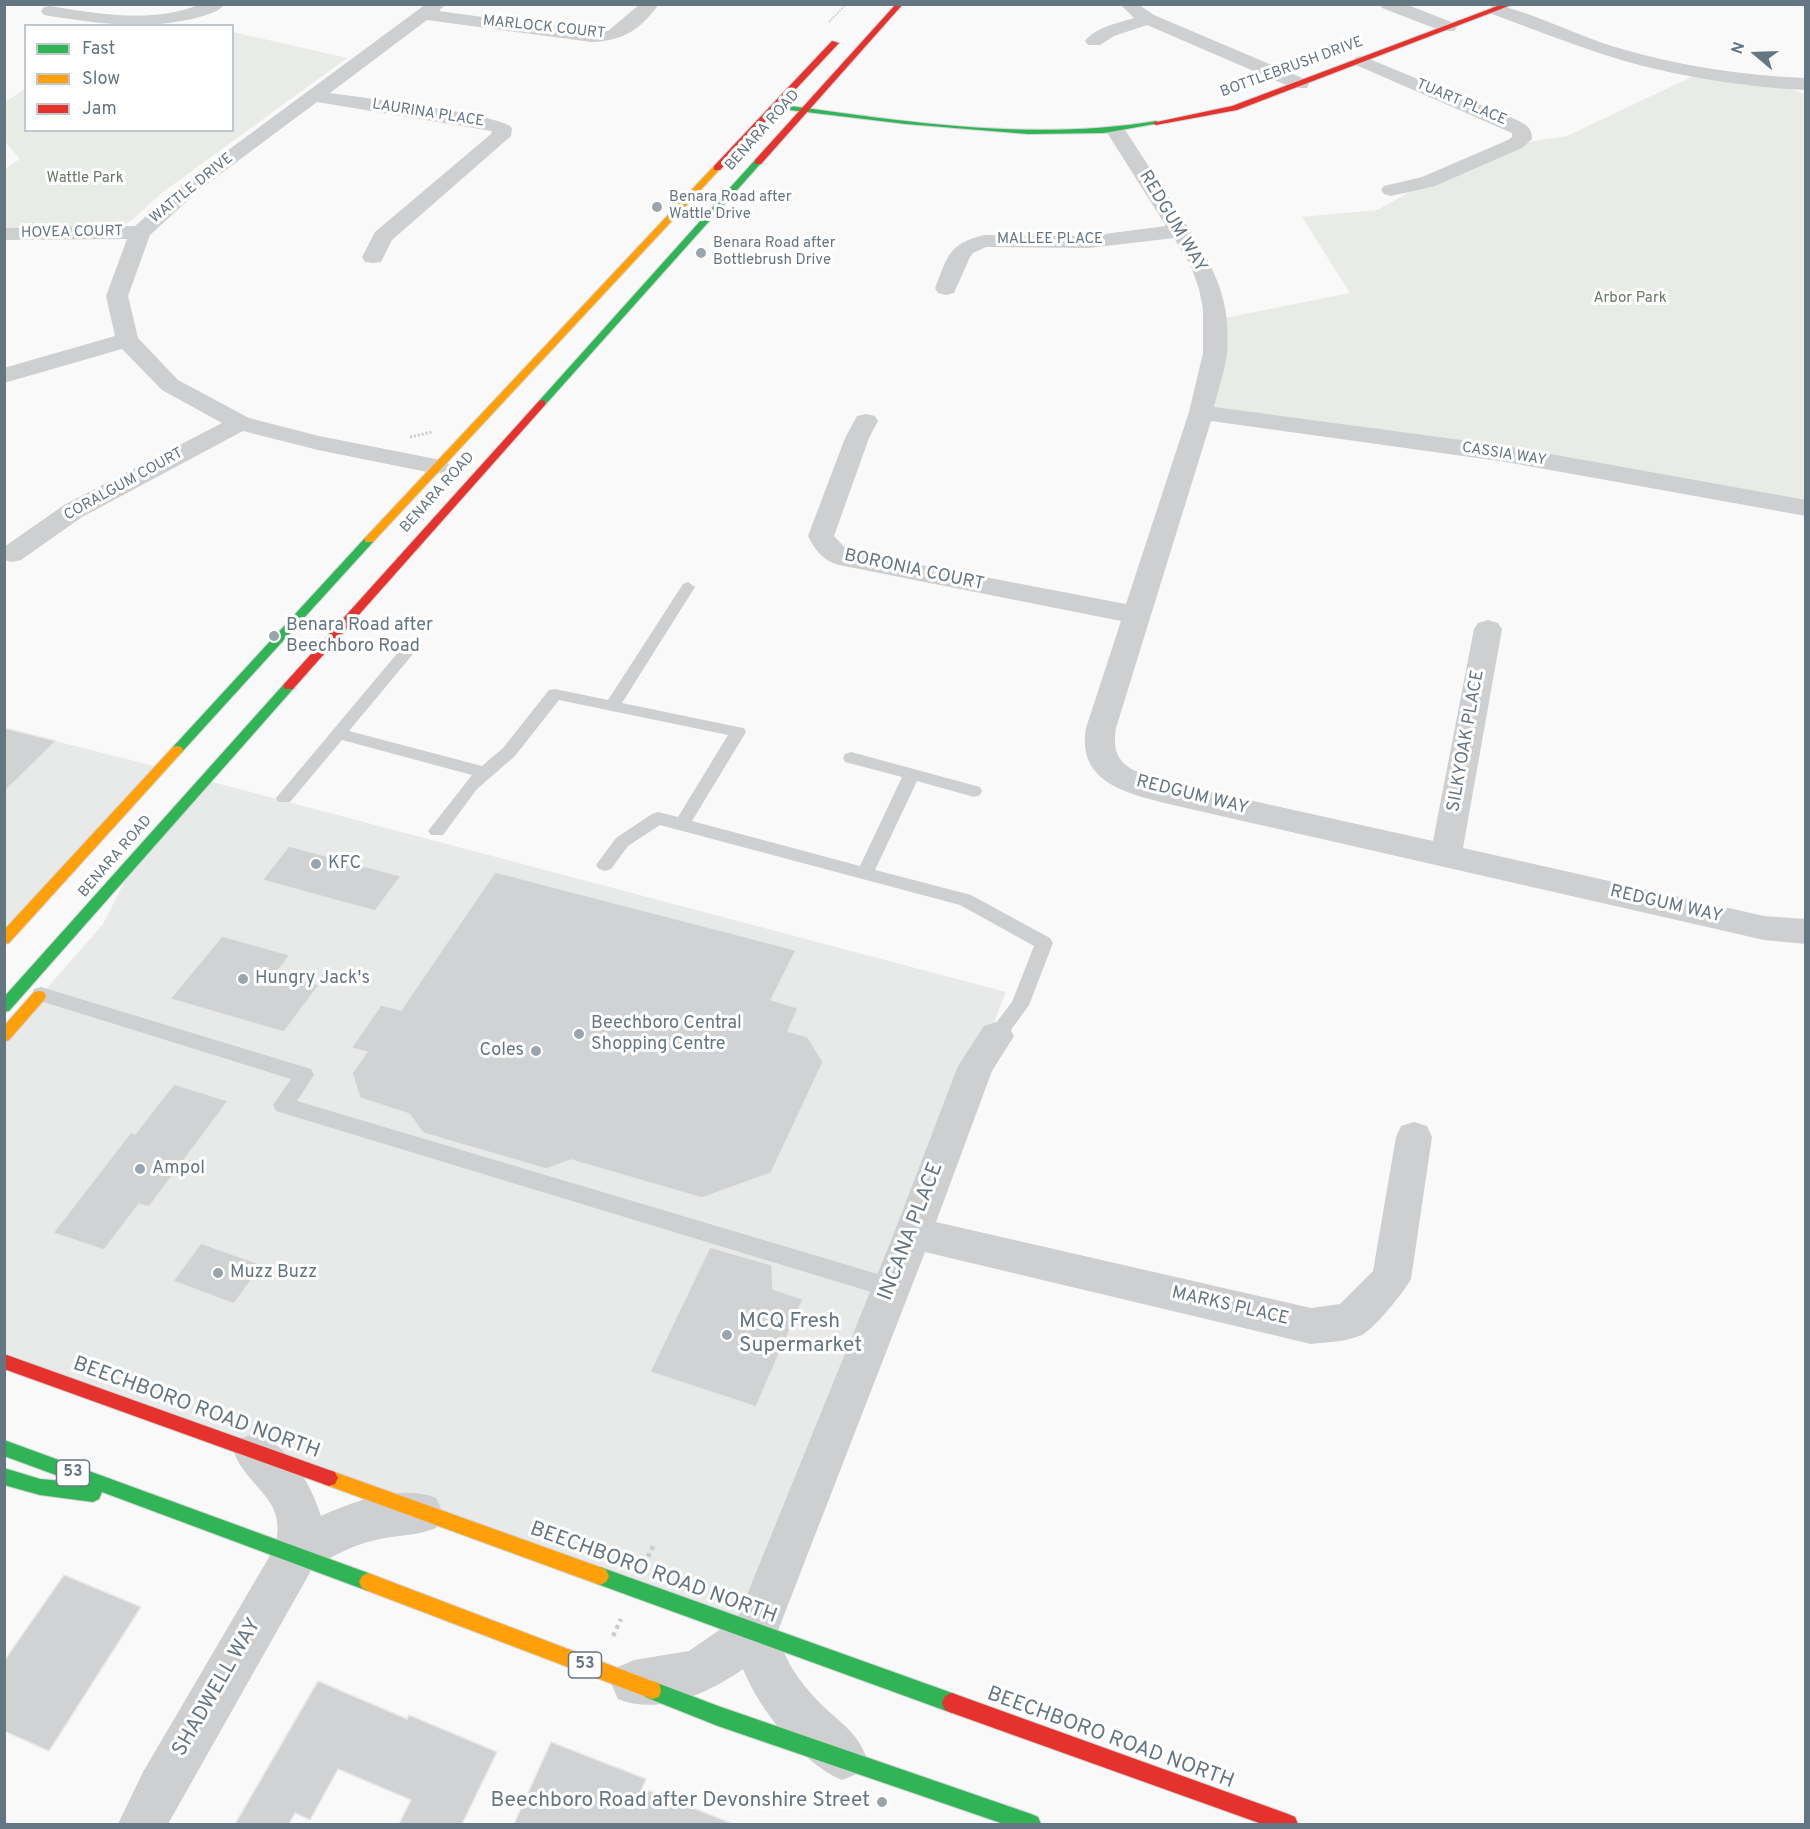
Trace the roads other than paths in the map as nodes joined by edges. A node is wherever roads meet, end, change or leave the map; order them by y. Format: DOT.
graph roads {
  1 [pos="217,4"];
  2 [pos="651,4"];
  3 [pos="900,4"];
  4 [pos="1128,4"];
  5 [pos="1388,4"];
  6 [pos="1504,7"];
  7 [pos="432,10"];
  8 [pos="50,11"];
  9 [pos="1148,19"];
  10 [pos="1448,27"];
  11 [pos="846,32"];
  12 [pos="1094,41"];
  13 [pos="1362,61"];
  14 [pos="1300,84"];
  15 [pos="1806,84"];
  16 [pos="313,96"];
  17 [pos="780,101"];
  18 [pos="808,105"];
  19 [pos="1116,131"];
  20 [pos="1391,190"];
  21 [pos="1181,231"];
  22 [pos="140,232"];
  23 [pos="4,234"];
  24 [pos="657,253"];
  25 [pos="374,257"];
  26 [pos="946,288"];
  27 [pos="127,340"];
  28 [pos="4,376"];
  29 [pos="1202,412"];
  30 [pos="866,421"];
  31 [pos="240,423"];
  32 [pos="437,466"];
  33 [pos="478,474"];
  34 [pos="1806,508"];
  35 [pos="12,554"];
  36 [pos="688,587"];
  37 [pos="1137,615"];
  38 [pos="1488,629"];
  39 [pos="405,654"];
  40 [pos="612,706"];
  41 [pos="339,734"];
  42 [pos="851,758"];
  43 [pos="171,759"];
  44 [pos="485,773"];
  45 [pos="911,776"];
  46 [pos="974,791"];
  47 [pos="167,792"];
  48 [pos="284,798"];
  49 [pos="682,824"];
  50 [pos="164,826"];
  51 [pos="437,831"];
  52 [pos="1446,854"];
  53 [pos="136,859"];
  54 [pos="605,865"];
  55 [pos="865,873"];
  56 [pos="113,906"];
  57 [pos="1806,932"];
  58 [pos="4,939"];
  59 [pos="6,981"];
  60 [pos="21,988"];
  61 [pos="45,990"];
  62 [pos="4,1007"];
  63 [pos="4,1036"];
  64 [pos="996,1036"];
  65 [pos="1414,1137"];
  66 [pos="913,1233"];
  67 [pos="891,1288"];
  68 [pos="4,1361"];
  69 [pos="4,1448"];
  70 [pos="255,1453"];
  71 [pos="4,1476"];
  72 [pos="142,1498"];
  73 [pos="421,1513"];
  74 [pos="296,1554"];
  75 [pos="754,1633"];
  76 [pos="615,1676"];
  77 [pos="846,1759"];
  78 [pos="142,1824"];
  79 [pos="1031,1824"];
  80 [pos="1288,1824"];
  1 -- 8 [label="street"];
  2 -- 7 [label="street, MARLOCK COURT"];
  3 -- 18 [label="main road, BENARA ROAD"];
  4 -- 9 [label="street"];
  5 -- 10 [label="street"];
  6 -- 10 [label="main road, BOTTLEBRUSH DRIVE"];
  6 -- 15 [label="street"];
  7 -- 16 [label="street, WATTLE DRIVE"];
  9 -- 12 [label="street"];
  9 -- 14 [label="street"];
  10 -- 13 [label="main road, BOTTLEBRUSH DRIVE"];
  11 -- 17 [label="main road, BENARA ROAD"];
  13 -- 14 [label="main road, BOTTLEBRUSH DRIVE"];
  13 -- 20 [label="street, TUART PLACE"];
  14 -- 19 [label="main road, BOTTLEBRUSH DRIVE"];
  16 -- 22 [label="street, WATTLE DRIVE"];
  16 -- 25 [label="street, LAURINA PLACE"];
  17 -- 18 [label="main road, BOTTLEBRUSH DRIVE"];
  17 -- 24 [label="main road, BENARA ROAD"];
  18 -- 19 [label="main road, BOTTLEBRUSH DRIVE"];
  18 -- 24 [label="main road, BENARA ROAD"];
  19 -- 21 [label="street, REDGUM WAY"];
  21 -- 26 [label="street, MALLEE PLACE"];
  21 -- 29 [label="street, REDGUM WAY"];
  22 -- 23 [label="street, HOVEA COURT"];
  22 -- 27 [label="street, WATTLE DRIVE"];
  24 -- 32 [label="main road, BENARA ROAD"];
  24 -- 33 [label="main road, BENARA ROAD"];
  27 -- 28 [label="street"];
  27 -- 31 [label="street"];
  29 -- 34 [label="street, CASSIA WAY"];
  29 -- 37 [label="street, REDGUM WAY"];
  30 -- 37 [label="street, BORONIA COURT"];
  31 -- 32 [label="street"];
  31 -- 35 [label="street, CORALGUM COURT"];
  32 -- 33 [label="main road"];
  32 -- 43 [label="main road, BENARA ROAD"];
  33 -- 47 [label="main road, BENARA ROAD"];
  36 -- 40 [label="lane"];
  37 -- 52 [label="street, REDGUM WAY"];
  38 -- 52 [label="street, SILKYOAK PLACE"];
  39 -- 41 [label="lane"];
  40 -- 44 [label="lane"];
  40 -- 49 [label="lane"];
  41 -- 44 [label="lane"];
  41 -- 48 [label="lane"];
  42 -- 45 [label="lane"];
  43 -- 47 [label="main road, BENARA ROAD"];
  43 -- 47 [label="main road"];
  44 -- 51 [label="lane"];
  45 -- 46 [label="lane"];
  45 -- 55 [label="lane"];
  47 -- 50 [label="main road, BENARA ROAD"];
  47 -- 50 [label="main road"];
  47 -- 58 [label="main road, BENARA ROAD"];
  49 -- 54 [label="lane"];
  49 -- 55 [label="lane"];
  50 -- 53 [label="main road, BENARA ROAD"];
  52 -- 57 [label="street, REDGUM WAY"];
  53 -- 56 [label="main road"];
  53 -- 60 [label="main road, BENARA ROAD"];
  55 -- 64 [label="lane"];
  59 -- 60 [label="main road"];
  60 -- 61 [label="main road"];
  60 -- 62 [label="main road, BENARA ROAD"];
  61 -- 63 [label="main road"];
  61 -- 67 [label="lane"];
  64 -- 66 [label="street, INCANA PLACE"];
  65 -- 66 [label="street, MARKS PLACE"];
  66 -- 67 [label="street, INCANA PLACE"];
  67 -- 75 [label="street, INCANA PLACE"];
  68 -- 70 [label="main road, BEECHBORO ROAD NORTH"];
  69 -- 72 [label="main road, 53"];
  70 -- 73 [label="main road, BEECHBORO ROAD NORTH"];
  70 -- 74 [label="street"];
  71 -- 72 [label="main road"];
  72 -- 74 [label="main road, 53"];
  73 -- 74 [label="street"];
  73 -- 75 [label="main road, BEECHBORO ROAD NORTH"];
  74 -- 76 [label="main road, 53"];
  74 -- 78 [label="street, SHADWELL WAY"];
  75 -- 76 [label="street"];
  75 -- 77 [label="street"];
  75 -- 80 [label="main road, BEECHBORO ROAD NORTH"];
  76 -- 77 [label="main road, 53"];
  77 -- 79 [label="main road, 53"];
}
